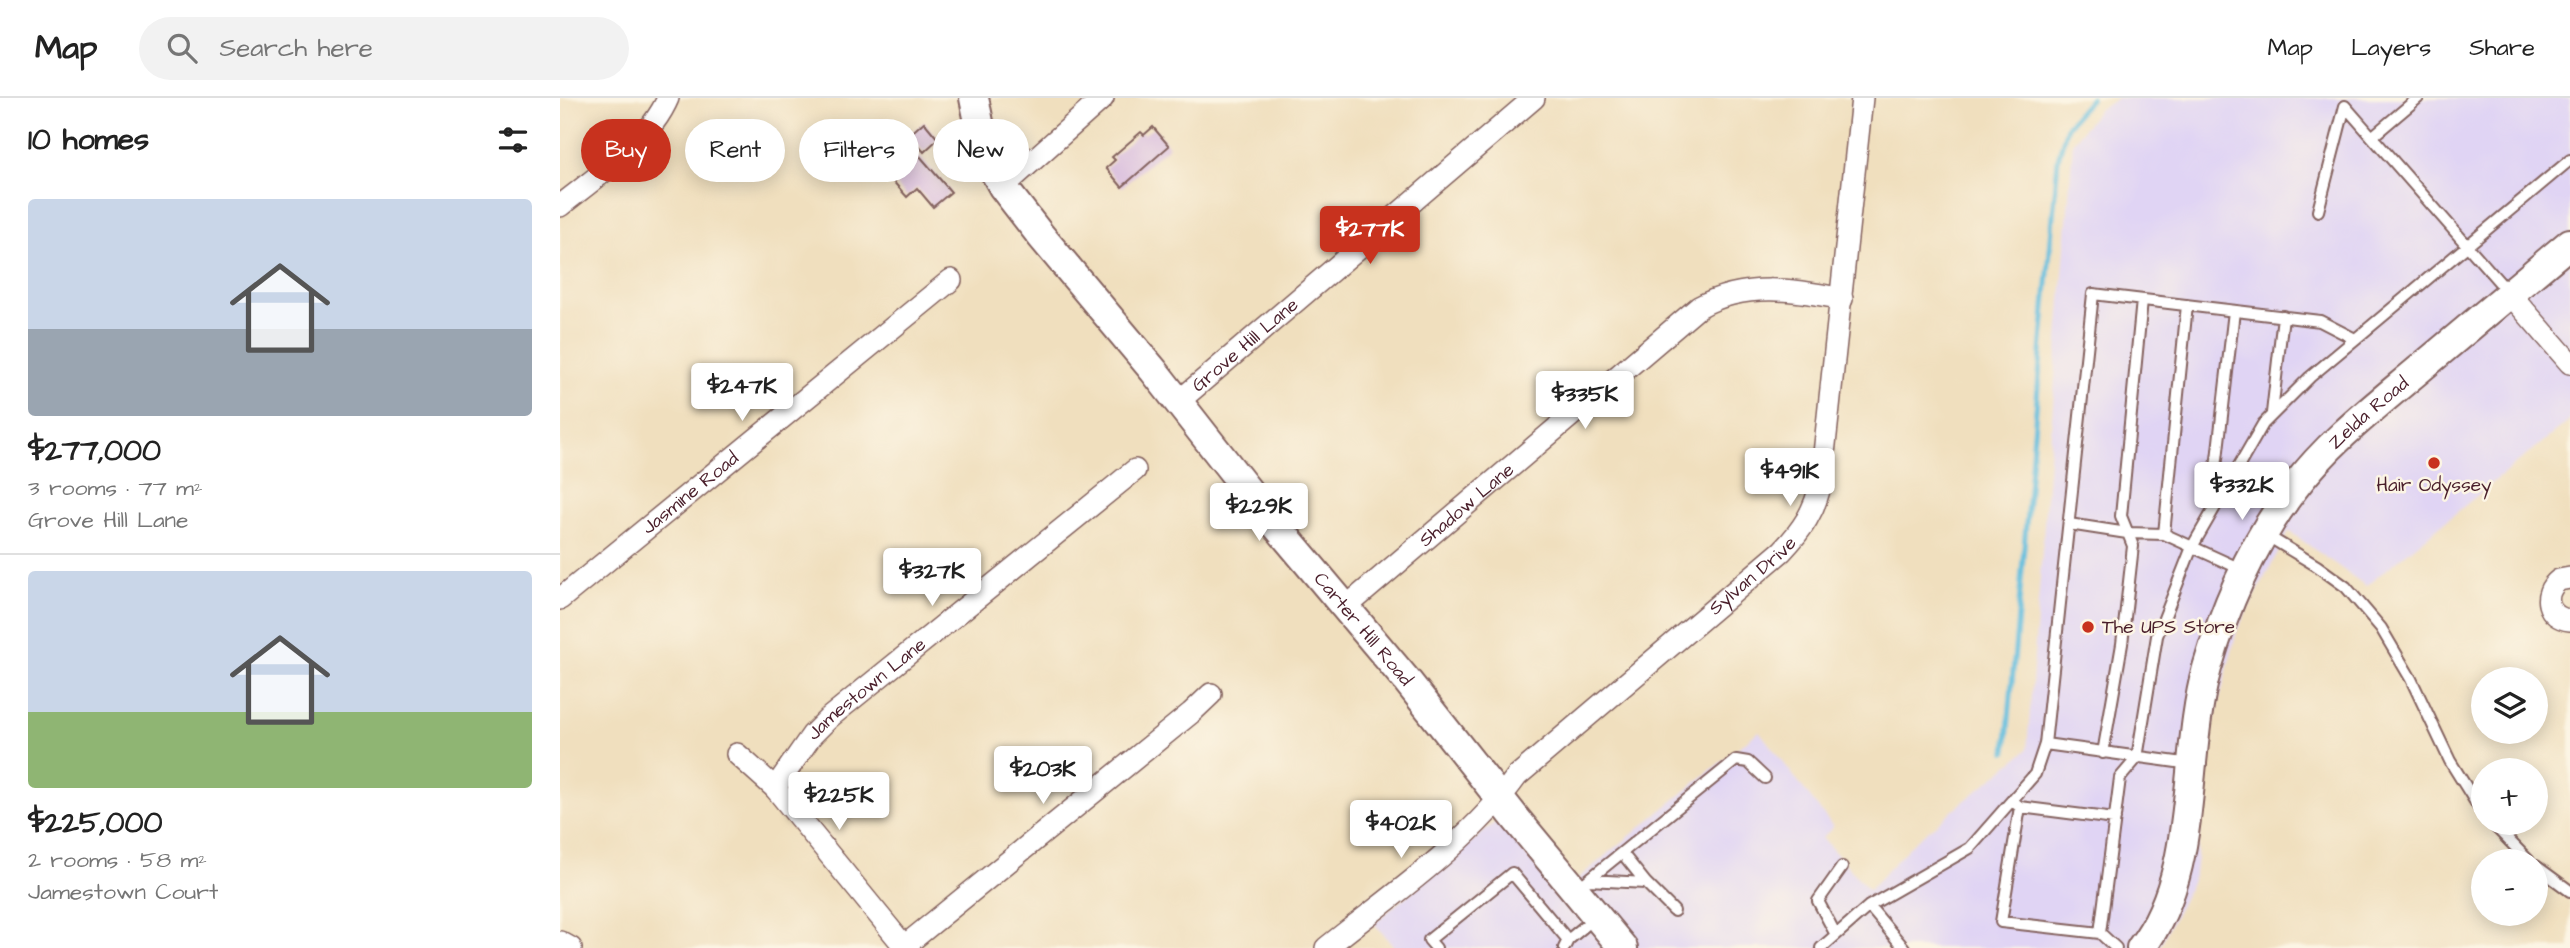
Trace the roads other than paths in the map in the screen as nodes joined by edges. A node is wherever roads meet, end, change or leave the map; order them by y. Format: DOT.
graph roads {
  1 [pos="668,98"];
  2 [pos="974,98"];
  3 [pos="1103,98"];
  4 [pos="1534,98"];
  5 [pos="1863,98"];
  6 [pos="2418,98"];
  7 [pos="2373,136"];
  8 [pos="2570,160"];
  9 [pos="1003,187"];
  10 [pos="560,206"];
  11 [pos="2318,211"];
  12 [pos="2570,243"];
  13 [pos="2467,244"];
  14 [pos="950,280"];
  15 [pos="2510,294"];
  16 [pos="1842,299"];
  17 [pos="2143,300"];
  18 [pos="2187,305"];
  19 [pos="2234,311"];
  20 [pos="2283,316"];
  21 [pos="2355,339"];
  22 [pos="2570,363"];
  23 [pos="1178,402"];
  24 [pos="2273,413"];
  25 [pos="1135,470"];
  26 [pos="2222,495"];
  27 [pos="2069,524"];
  28 [pos="2127,533"];
  29 [pos="2164,534"];
  30 [pos="2263,534"];
  31 [pos="2192,547"];
  32 [pos="2244,570"];
  33 [pos="2570,578"];
  34 [pos="560,599"];
  35 [pos="1346,607"];
  36 [pos="2570,620"];
  37 [pos="1210,694"];
  38 [pos="2045,744"];
  39 [pos="2103,753"];
  40 [pos="737,754"];
  41 [pos="2137,758"];
  42 [pos="2191,764"];
  43 [pos="1765,778"];
  44 [pos="775,788"];
  45 [pos="2471,795"];
  46 [pos="1500,799"];
  47 [pos="2016,804"];
  48 [pos="2115,819"];
  49 [pos="2504,835"];
  50 [pos="2517,849"];
  51 [pos="1622,853"];
  52 [pos="1842,867"];
  53 [pos="2548,875"];
  54 [pos="1646,883"];
  55 [pos="1581,885"];
  56 [pos="2570,891"];
  57 [pos="1869,906"];
  58 [pos="1674,911"];
  59 [pos="1597,916"];
  60 [pos="2101,933"];
  61 [pos="1836,935"];
  62 [pos="560,942"];
  63 [pos="1566,944"];
  64 [pos="903,947"];
  65 [pos="571,948"];
  66 [pos="1326,948"];
  67 [pos="1436,948"];
  68 [pos="1623,948"];
  69 [pos="1821,948"];
  70 [pos="1904,948"];
  71 [pos="2116,948"];
  72 [pos="2141,948"];
  1 -- 10 [label="street"];
  2 -- 9 [label="main road, Carter Hill Road"];
  3 -- 9 [label="street"];
  4 -- 23 [label="street, Grove Hill Lane"];
  5 -- 16 [label="street, Sylvan Drive"];
  6 -- 7 [label="lane"];
  7 -- 11 [label="lane"];
  7 -- 13 [label="lane"];
  8 -- 13 [label="lane"];
  9 -- 23 [label="main road, Carter Hill Road"];
  12 -- 15 [label="main road, Zelda Road"];
  13 -- 15 [label="lane"];
  13 -- 21 [label="lane"];
  14 -- 34 [label="street, Jasmine Road"];
  15 -- 22 [label="street"];
  15 -- 30 [label="main road, Zelda Road"];
  16 -- 35 [label="street, Shadow Lane"];
  16 -- 46 [label="street, Sylvan Drive"];
  17 -- 18 [label="lane"];
  17 -- 27 [label="lane"];
  17 -- 28 [label="lane"];
  18 -- 19 [label="lane"];
  18 -- 29 [label="lane"];
  19 -- 20 [label="lane"];
  19 -- 26 [label="lane"];
  20 -- 21 [label="lane"];
  20 -- 24 [label="lane"];
  21 -- 24 [label="lane"];
  23 -- 35 [label="main road, Carter Hill Road"];
  24 -- 26 [label="lane"];
  25 -- 44 [label="street, Jamestown Lane"];
  26 -- 31 [label="lane"];
  27 -- 28 [label="lane"];
  27 -- 38 [label="lane"];
  28 -- 29 [label="lane"];
  28 -- 39 [label="lane"];
  29 -- 31 [label="lane"];
  30 -- 32 [label="main road, Zelda Road"];
  30 -- 45 [label="lane"];
  31 -- 32 [label="lane"];
  31 -- 41 [label="lane"];
  32 -- 42 [label="main road, Zelda Road"];
  33 -- 36 [label="street"];
  35 -- 46 [label="main road, Carter Hill Road"];
  37 -- 64 [label="street"];
  38 -- 39 [label="lane"];
  38 -- 47 [label="lane"];
  39 -- 41 [label="lane"];
  40 -- 44 [label="street"];
  41 -- 42 [label="lane"];
  41 -- 48 [label="lane"];
  42 -- 72 [label="main road, Zelda Road"];
  43 -- 51 [label="lane"];
  44 -- 64 [label="street"];
  46 -- 55 [label="main road, Carter Hill Road"];
  46 -- 66 [label="street, Sylvan Drive"];
  47 -- 48 [label="lane"];
  47 -- 57 [label="lane"];
  47 -- 60 [label="lane"];
  48 -- 60 [label="lane"];
  49 -- 50 [label="lane"];
  51 -- 54 [label="lane"];
  51 -- 55 [label="lane"];
  52 -- 61 [label="lane"];
  53 -- 56 [label="lane"];
  54 -- 55 [label="lane"];
  54 -- 58 [label="lane"];
  55 -- 59 [label="main road, Carter Hill Road"];
  57 -- 61 [label="lane"];
  57 -- 70 [label="lane"];
  59 -- 63 [label="lane"];
  59 -- 68 [label="main road, Carter Hill Road"];
  60 -- 71 [label="lane"];
  61 -- 69 [label="lane"];
  62 -- 65 [label="street"];
  63 -- 67 [label="lane"];
}
